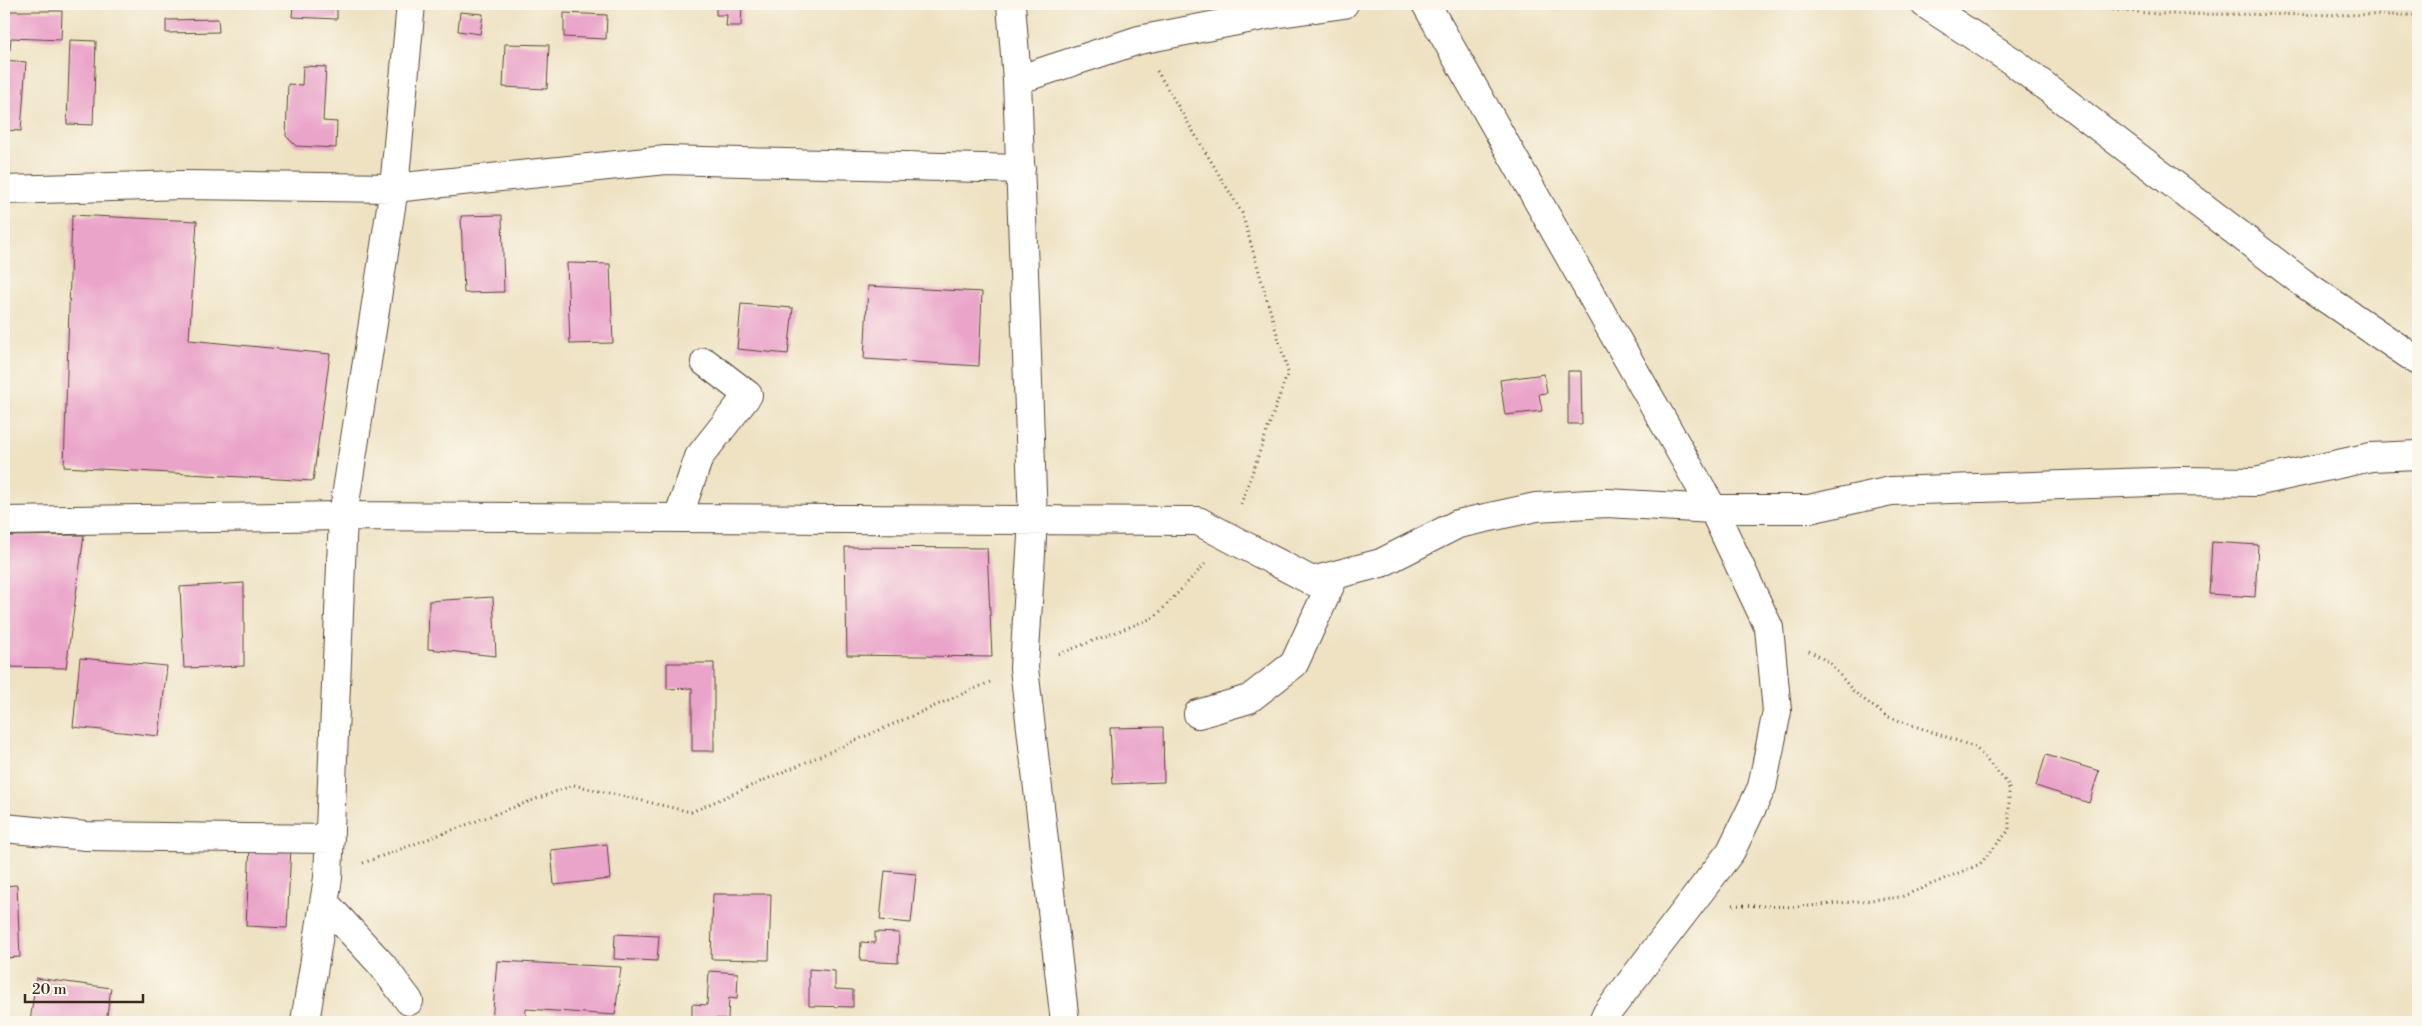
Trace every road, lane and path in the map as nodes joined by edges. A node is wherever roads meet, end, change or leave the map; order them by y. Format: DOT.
graph roads {
  1 [pos="411,4"];
  2 [pos="1011,4"];
  3 [pos="1344,4"];
  4 [pos="1426,4"];
  5 [pos="1925,4"];
  6 [pos="2048,4"];
  7 [pos="2418,15"];
  8 [pos="1139,40"];
  9 [pos="1017,80"];
  10 [pos="1021,169"];
  11 [pos="394,188"];
  12 [pos="4,190"];
  13 [pos="2418,361"];
  14 [pos="705,362"];
  15 [pos="2418,455"];
  16 [pos="1713,509"];
  17 [pos="343,516"];
  18 [pos="678,518"];
  19 [pos="1033,520"];
  20 [pos="4,521"];
  21 [pos="1230,538"];
  22 [pos="1335,575"];
  23 [pos="1769,628"];
  24 [pos="1024,668"];
  25 [pos="1198,714"];
  26 [pos="4,828"];
  27 [pos="330,839"];
  28 [pos="326,890"];
  29 [pos="1690,904"];
  30 [pos="409,1001"];
  31 [pos="305,1022"];
  32 [pos="1065,1022"];
  33 [pos="1602,1022"];
  1 -- 11 [label="street"];
  2 -- 9 [label="street"];
  3 -- 8 [label="street"];
  4 -- 16 [label="street"];
  5 -- 13 [label="street"];
  6 -- 7 [label="path"];
  8 -- 9 [label="street"];
  8 -- 21 [label="path"];
  9 -- 10 [label="street"];
  10 -- 11 [label="street"];
  10 -- 19 [label="street"];
  11 -- 12 [label="street"];
  11 -- 17 [label="street"];
  14 -- 18 [label="street"];
  15 -- 16 [label="street"];
  16 -- 22 [label="street"];
  16 -- 23 [label="street"];
  17 -- 18 [label="street"];
  17 -- 20 [label="street"];
  17 -- 27 [label="street"];
  18 -- 19 [label="street"];
  19 -- 21 [label="street"];
  19 -- 24 [label="street"];
  21 -- 22 [label="street"];
  21 -- 24 [label="path"];
  22 -- 25 [label="street"];
  23 -- 29 [label="street"];
  23 -- 29 [label="path"];
  24 -- 28 [label="path"];
  24 -- 32 [label="street"];
  26 -- 27 [label="street"];
  27 -- 28 [label="street"];
  28 -- 30 [label="street"];
  28 -- 31 [label="street"];
  29 -- 33 [label="street"];
}
